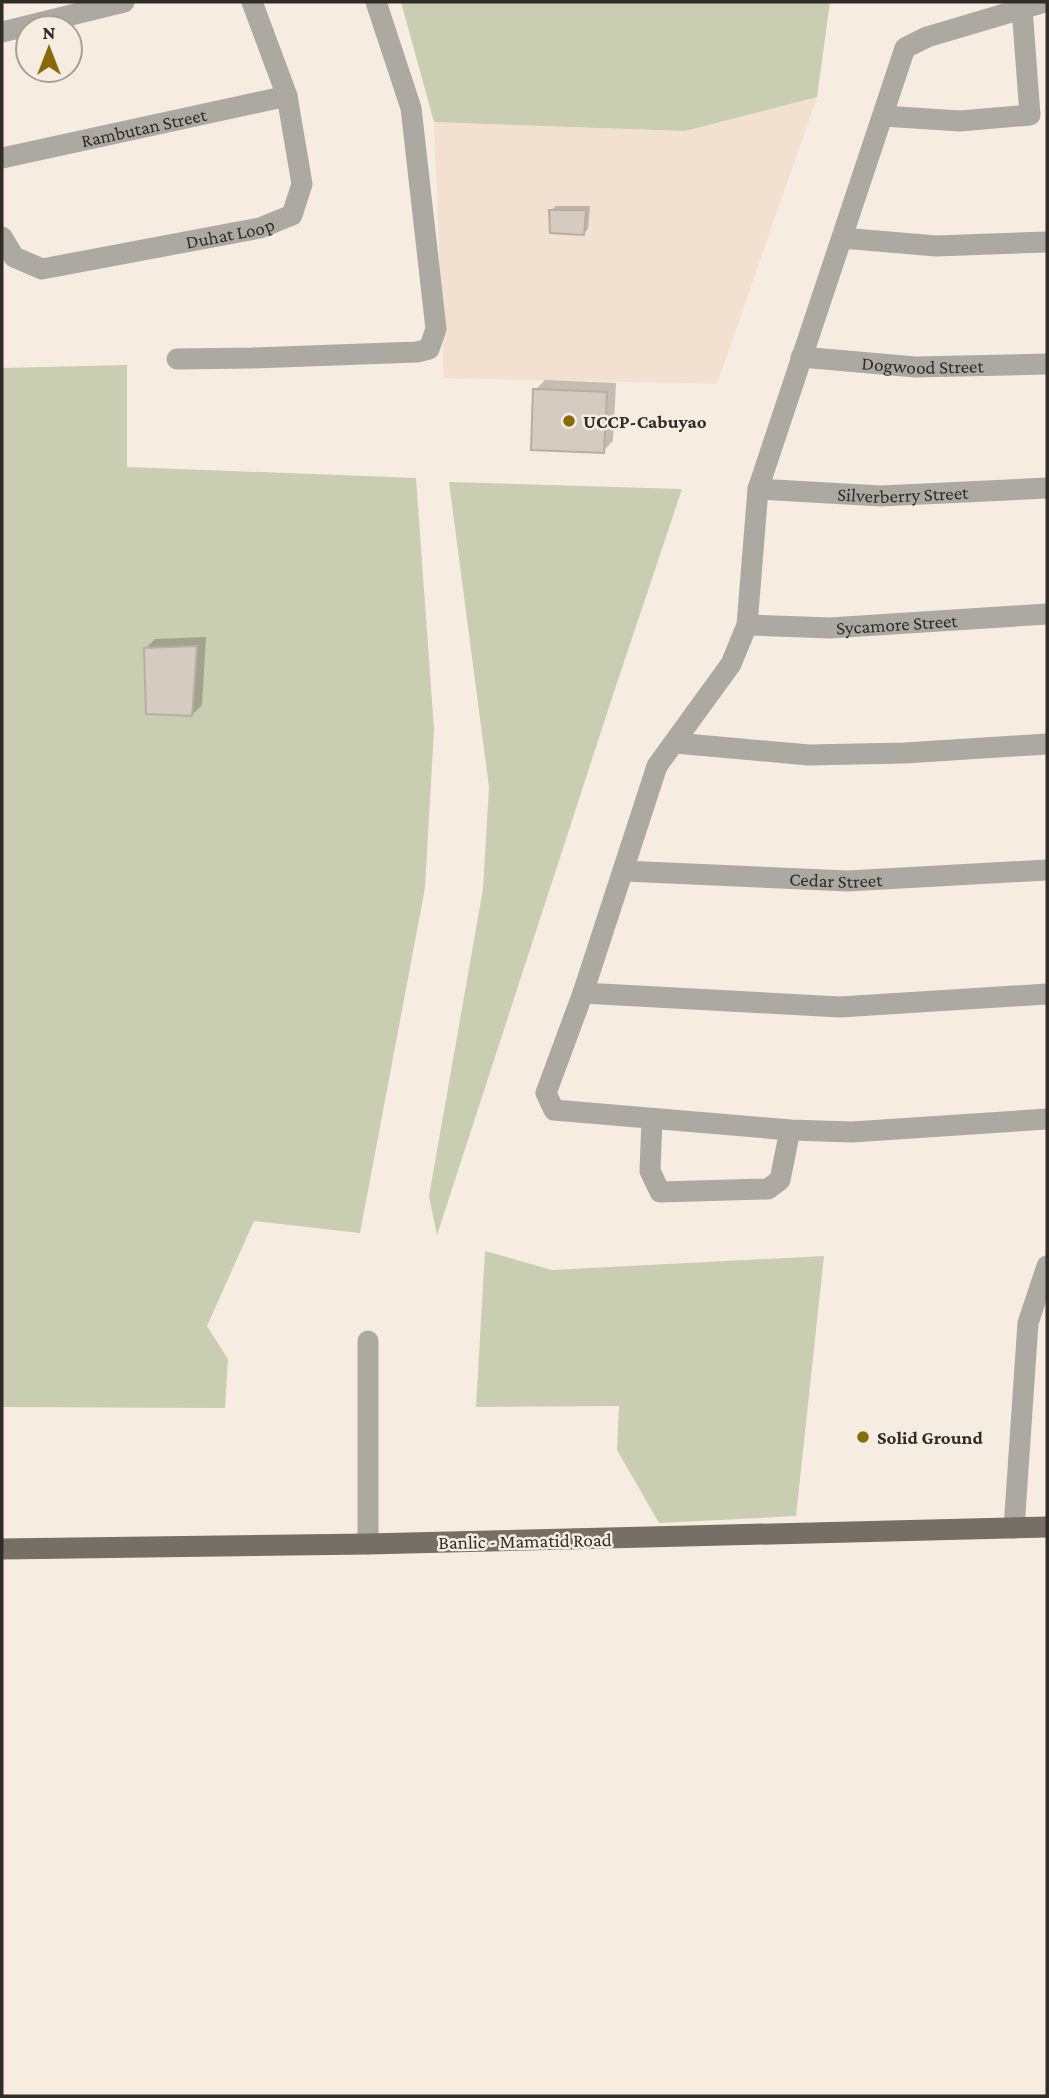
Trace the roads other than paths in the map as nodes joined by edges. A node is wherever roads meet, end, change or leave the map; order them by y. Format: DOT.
graph roads {
  1 [pos="124,2"];
  2 [pos="252,2"];
  3 [pos="376,2"];
  4 [pos="1045,2"];
  5 [pos="1022,9"];
  6 [pos="2,32"];
  7 [pos="287,96"];
  8 [pos="883,116"];
  9 [pos="2,158"];
  10 [pos="2,237"];
  11 [pos="842,238"];
  12 [pos="1047,242"];
  13 [pos="801,357"];
  14 [pos="177,359"];
  15 [pos="1047,364"];
  16 [pos="1047,488"];
  17 [pos="758,489"];
  18 [pos="1047,614"];
  19 [pos="747,625"];
  20 [pos="675,743"];
  21 [pos="1047,744"];
  22 [pos="1047,870"];
  23 [pos="624,872"];
  24 [pos="583,993"];
  25 [pos="1047,994"];
  26 [pos="652,1119"];
  27 [pos="1047,1119"];
  28 [pos="790,1130"];
  29 [pos="1047,1266"];
  30 [pos="368,1341"];
  31 [pos="1047,1527"];
  32 [pos="1014,1528"];
  33 [pos="368,1545"];
  34 [pos="2,1549"];
  1 -- 6 [label="street"];
  2 -- 7 [label="street, Duhat Loop"];
  3 -- 14 [label="street"];
  4 -- 5 [label="street"];
  5 -- 8 [label="street"];
  5 -- 8 [label="street"];
  7 -- 9 [label="street, Rambutan Street"];
  7 -- 10 [label="street, Duhat Loop"];
  8 -- 11 [label="street"];
  11 -- 12 [label="street"];
  11 -- 13 [label="street"];
  13 -- 15 [label="street, Dogwood Street"];
  13 -- 17 [label="street"];
  16 -- 17 [label="street, Silverberry Street"];
  17 -- 19 [label="street"];
  18 -- 19 [label="street, Sycamore Street"];
  19 -- 20 [label="street"];
  20 -- 21 [label="street"];
  20 -- 23 [label="street"];
  22 -- 23 [label="street, Cedar Street"];
  23 -- 24 [label="street"];
  24 -- 25 [label="street"];
  24 -- 26 [label="street"];
  26 -- 28 [label="street"];
  26 -- 28 [label="street"];
  27 -- 28 [label="street"];
  29 -- 32 [label="street"];
  30 -- 33 [label="street"];
  31 -- 32 [label="main road, Banlic - Mamatid Road"];
  32 -- 33 [label="main road, Banlic - Mamatid Road"];
  33 -- 34 [label="main road, Banlic - Mamatid Road"];
}
